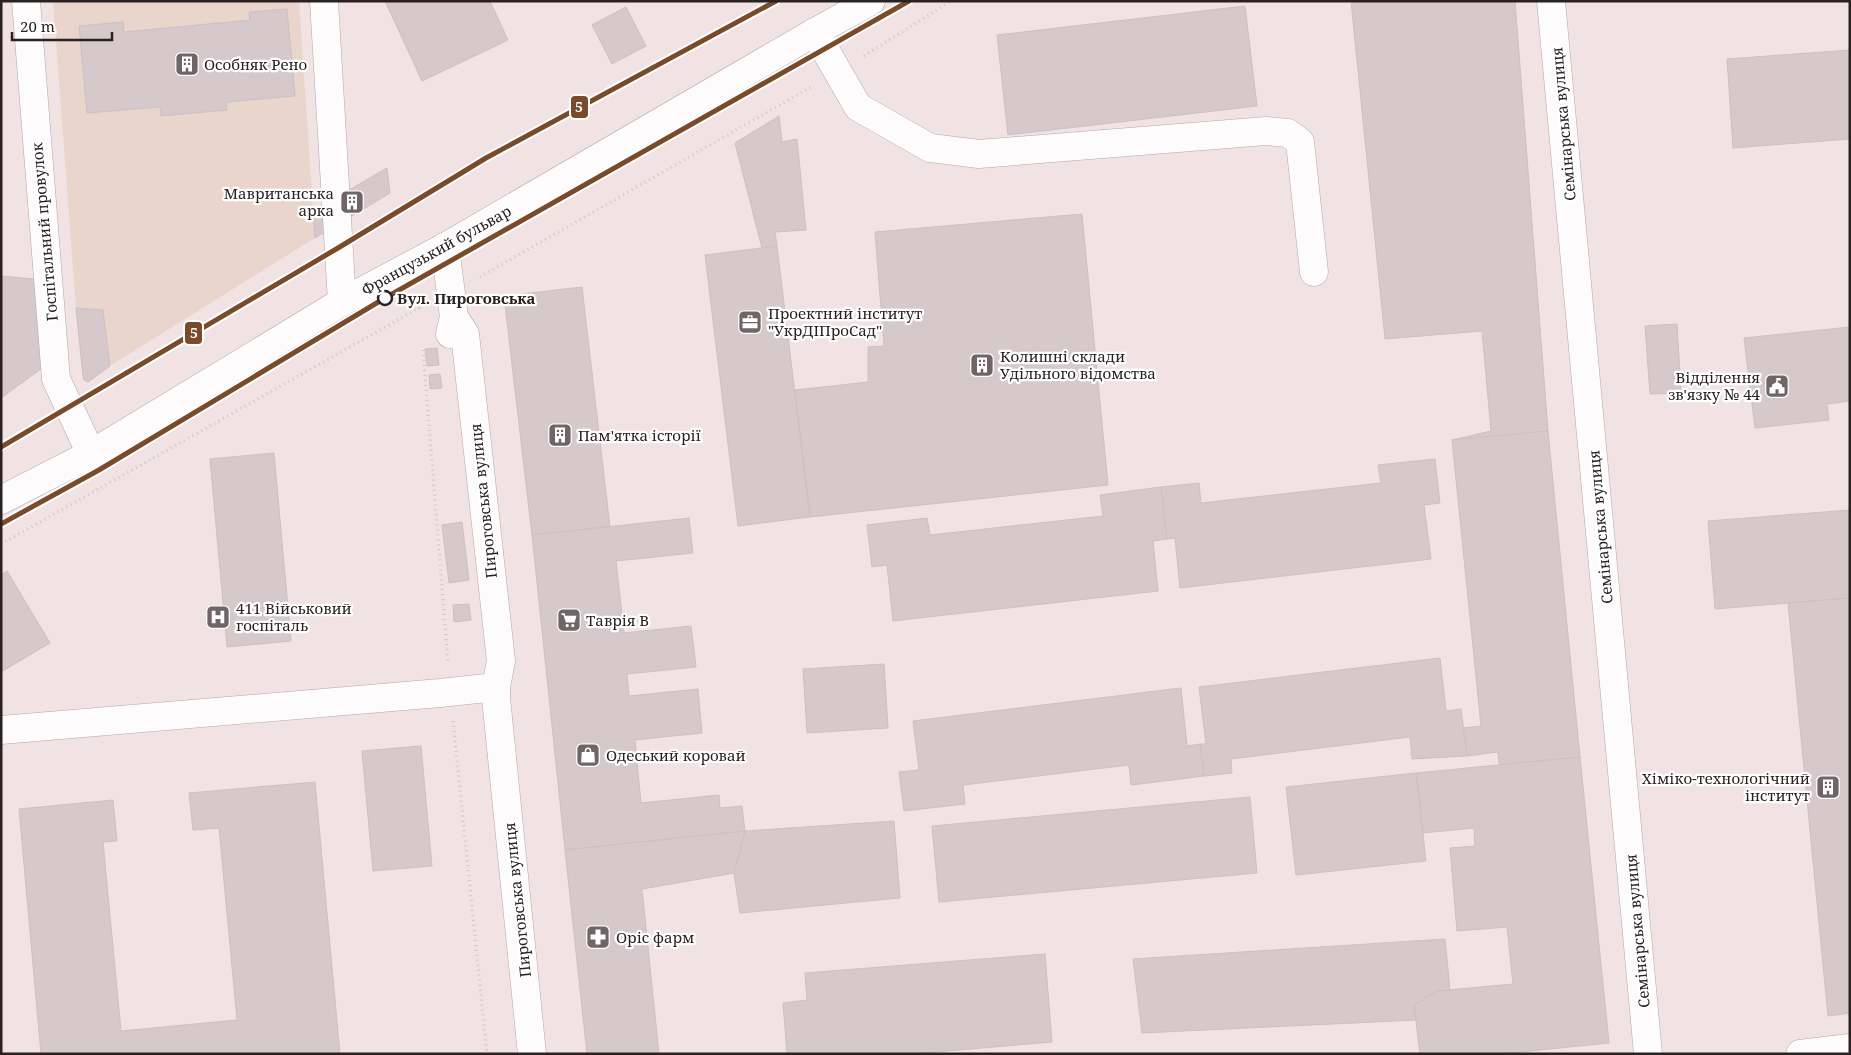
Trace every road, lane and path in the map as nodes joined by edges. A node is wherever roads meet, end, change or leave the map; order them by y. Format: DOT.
graph roads {
  1 [pos="26,1"];
  2 [pos="324,1"];
  3 [pos="872,1"];
  4 [pos="952,1"];
  5 [pos="1551,1"];
  6 [pos="815,32"];
  7 [pos="838,72"];
  8 [pos="445,247"];
  9 [pos="1314,272"];
  10 [pos="474,280"];
  11 [pos="342,302"];
  12 [pos="419,308"];
  13 [pos="91,454"];
  14 [pos="1,500"];
  15 [pos="1,544"];
  16 [pos="496,687"];
  17 [pos="1,730"];
  18 [pos="1850,1048"];
  19 [pos="532,1054"];
  20 [pos="1648,1054"];
  21 [pos="1800,1054"];
  1 -- 13 [label="street, Госпітальний провулок"];
  2 -- 11 [label="street"];
  3 -- 6 [label="street, Французький бульвар"];
  4 -- 7 [label="path"];
  5 -- 20 [label="street, Семінарська вулиця"];
  6 -- 7 [label="street"];
  6 -- 8 [label="street, Французький бульвар"];
  7 -- 9 [label="street"];
  7 -- 10 [label="path"];
  8 -- 11 [label="street, Французький бульвар"];
  8 -- 16 [label="street, Пироговська вулиця"];
  11 -- 13 [label="street, Французький бульвар"];
  12 -- 15 [label="path"];
  13 -- 14 [label="street, Французький бульвар"];
  16 -- 17 [label="street"];
  16 -- 19 [label="street, Пироговська вулиця"];
  18 -- 21 [label="street"];
}
